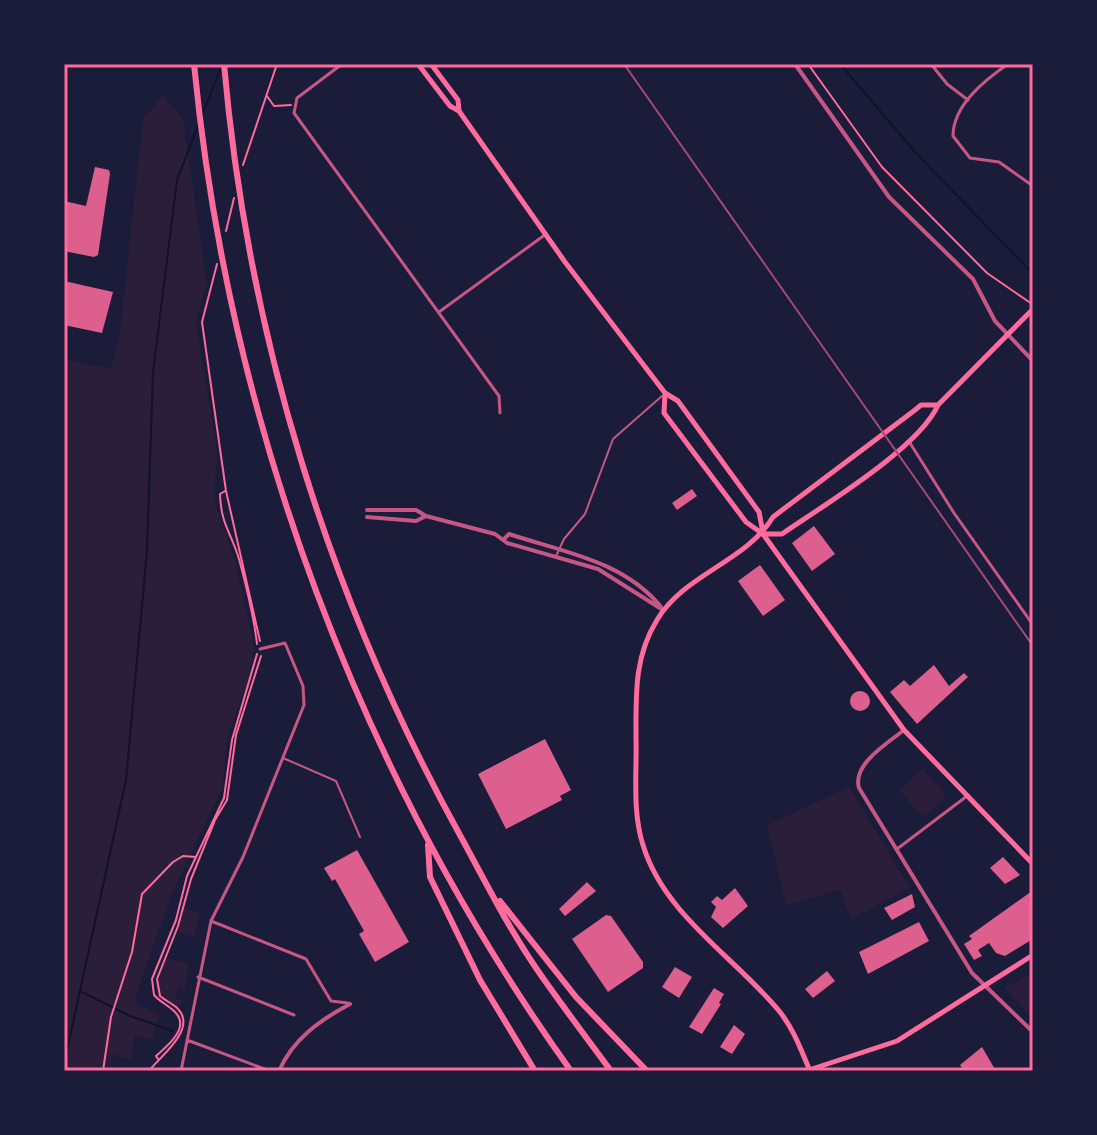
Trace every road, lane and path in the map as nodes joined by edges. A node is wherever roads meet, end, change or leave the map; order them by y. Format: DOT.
graph roads {
  1 [pos="194,64"];
  2 [pos="224,64"];
  3 [pos="277,64"];
  4 [pos="342,64"];
  5 [pos="418,64"];
  6 [pos="431,64"];
  7 [pos="795,64"];
  8 [pos="808,64"];
  9 [pos="931,64"];
  10 [pos="1008,64"];
  11 [pos="266,96"];
  12 [pos="968,100"];
  13 [pos="294,105"];
  14 [pos="459,111"];
  15 [pos="243,165"];
  16 [pos="1033,186"];
  17 [pos="238,194"];
  18 [pos="546,234"];
  19 [pos="224,236"];
  20 [pos="217,265"];
  21 [pos="1033,307"];
  22 [pos="437,312"];
  23 [pos="1008,335"];
  24 [pos="1033,361"];
  25 [pos="665,393"];
  26 [pos="938,405"];
  27 [pos="500,413"];
  28 [pos="909,441"];
  29 [pos="226,491"];
  30 [pos="367,510"];
  31 [pos="426,516"];
  32 [pos="367,517"];
  33 [pos="763,534"];
  34 [pos="505,538"];
  35 [pos="559,550"];
  36 [pos="556,557"];
  37 [pos="663,610"];
  38 [pos="1033,625"];
  39 [pos="260,649"];
  40 [pos="904,730"];
  41 [pos="282,758"];
  42 [pos="967,796"];
  43 [pos="360,837"];
  44 [pos="428,841"];
  45 [pos="897,849"];
  46 [pos="196,857"];
  47 [pos="1033,864"];
  48 [pos="487,885"];
  49 [pos="211,921"];
  50 [pos="1033,955"];
  51 [pos="198,977"];
  52 [pos="984,985"];
  53 [pos="350,1004"];
  54 [pos="294,1015"];
  55 [pos="1033,1032"];
  56 [pos="187,1039"];
  57 [pos="159,1060"];
  58 [pos="103,1071"];
  59 [pos="149,1071"];
  60 [pos="181,1071"];
  61 [pos="270,1071"];
  62 [pos="279,1071"];
  63 [pos="535,1071"];
  64 [pos="571,1071"];
  65 [pos="611,1071"];
  66 [pos="647,1071"];
  67 [pos="810,1071"];
  1 -- 44 [label="highway"];
  2 -- 17 [label="highway"];
  3 -- 11 [label="path"];
  4 -- 13 [label="street"];
  5 -- 14 [label="main road"];
  6 -- 14 [label="main road"];
  7 -- 23 [label="street"];
  8 -- 21 [label="path"];
  9 -- 12 [label="street"];
  10 -- 12 [label="street"];
  11 -- 13 [label="path"];
  11 -- 15 [label="path"];
  12 -- 16 [label="street"];
  13 -- 22 [label="street"];
  14 -- 18 [label="main road"];
  17 -- 19 [label="path"];
  17 -- 48 [label="highway"];
  18 -- 22 [label="street"];
  18 -- 25 [label="main road"];
  20 -- 29 [label="path"];
  21 -- 23 [label="main road"];
  22 -- 27 [label="street"];
  23 -- 24 [label="street"];
  23 -- 26 [label="main road"];
  25 -- 33 [label="main road"];
  25 -- 33 [label="main road"];
  25 -- 35 [label="lane"];
  26 -- 28 [label="main road"];
  26 -- 33 [label="main road"];
  28 -- 33 [label="main road"];
  28 -- 38 [label="street"];
  29 -- 39 [label="path"];
  29 -- 46 [label="path"];
  30 -- 31 [label="street"];
  31 -- 32 [label="street"];
  31 -- 34 [label="street"];
  33 -- 37 [label="main road"];
  33 -- 40 [label="main road"];
  34 -- 35 [label="street"];
  34 -- 36 [label="street"];
  35 -- 36 [label="lane"];
  35 -- 37 [label="street"];
  36 -- 37 [label="street"];
  37 -- 67 [label="main road"];
  39 -- 41 [label="street"];
  39 -- 57 [label="path"];
  40 -- 42 [label="main road"];
  40 -- 45 [label="street"];
  41 -- 43 [label="lane"];
  41 -- 49 [label="street"];
  42 -- 45 [label="street"];
  42 -- 47 [label="main road"];
  44 -- 63 [label="highway"];
  44 -- 64 [label="highway"];
  45 -- 52 [label="street"];
  46 -- 57 [label="path"];
  46 -- 58 [label="path"];
  48 -- 65 [label="highway"];
  48 -- 66 [label="highway"];
  49 -- 51 [label="street"];
  49 -- 53 [label="street"];
  50 -- 52 [label="main road"];
  51 -- 54 [label="street"];
  51 -- 56 [label="street"];
  52 -- 55 [label="street"];
  52 -- 67 [label="main road"];
  53 -- 62 [label="street"];
  56 -- 60 [label="street"];
  56 -- 61 [label="street"];
  57 -- 59 [label="path"];
}
